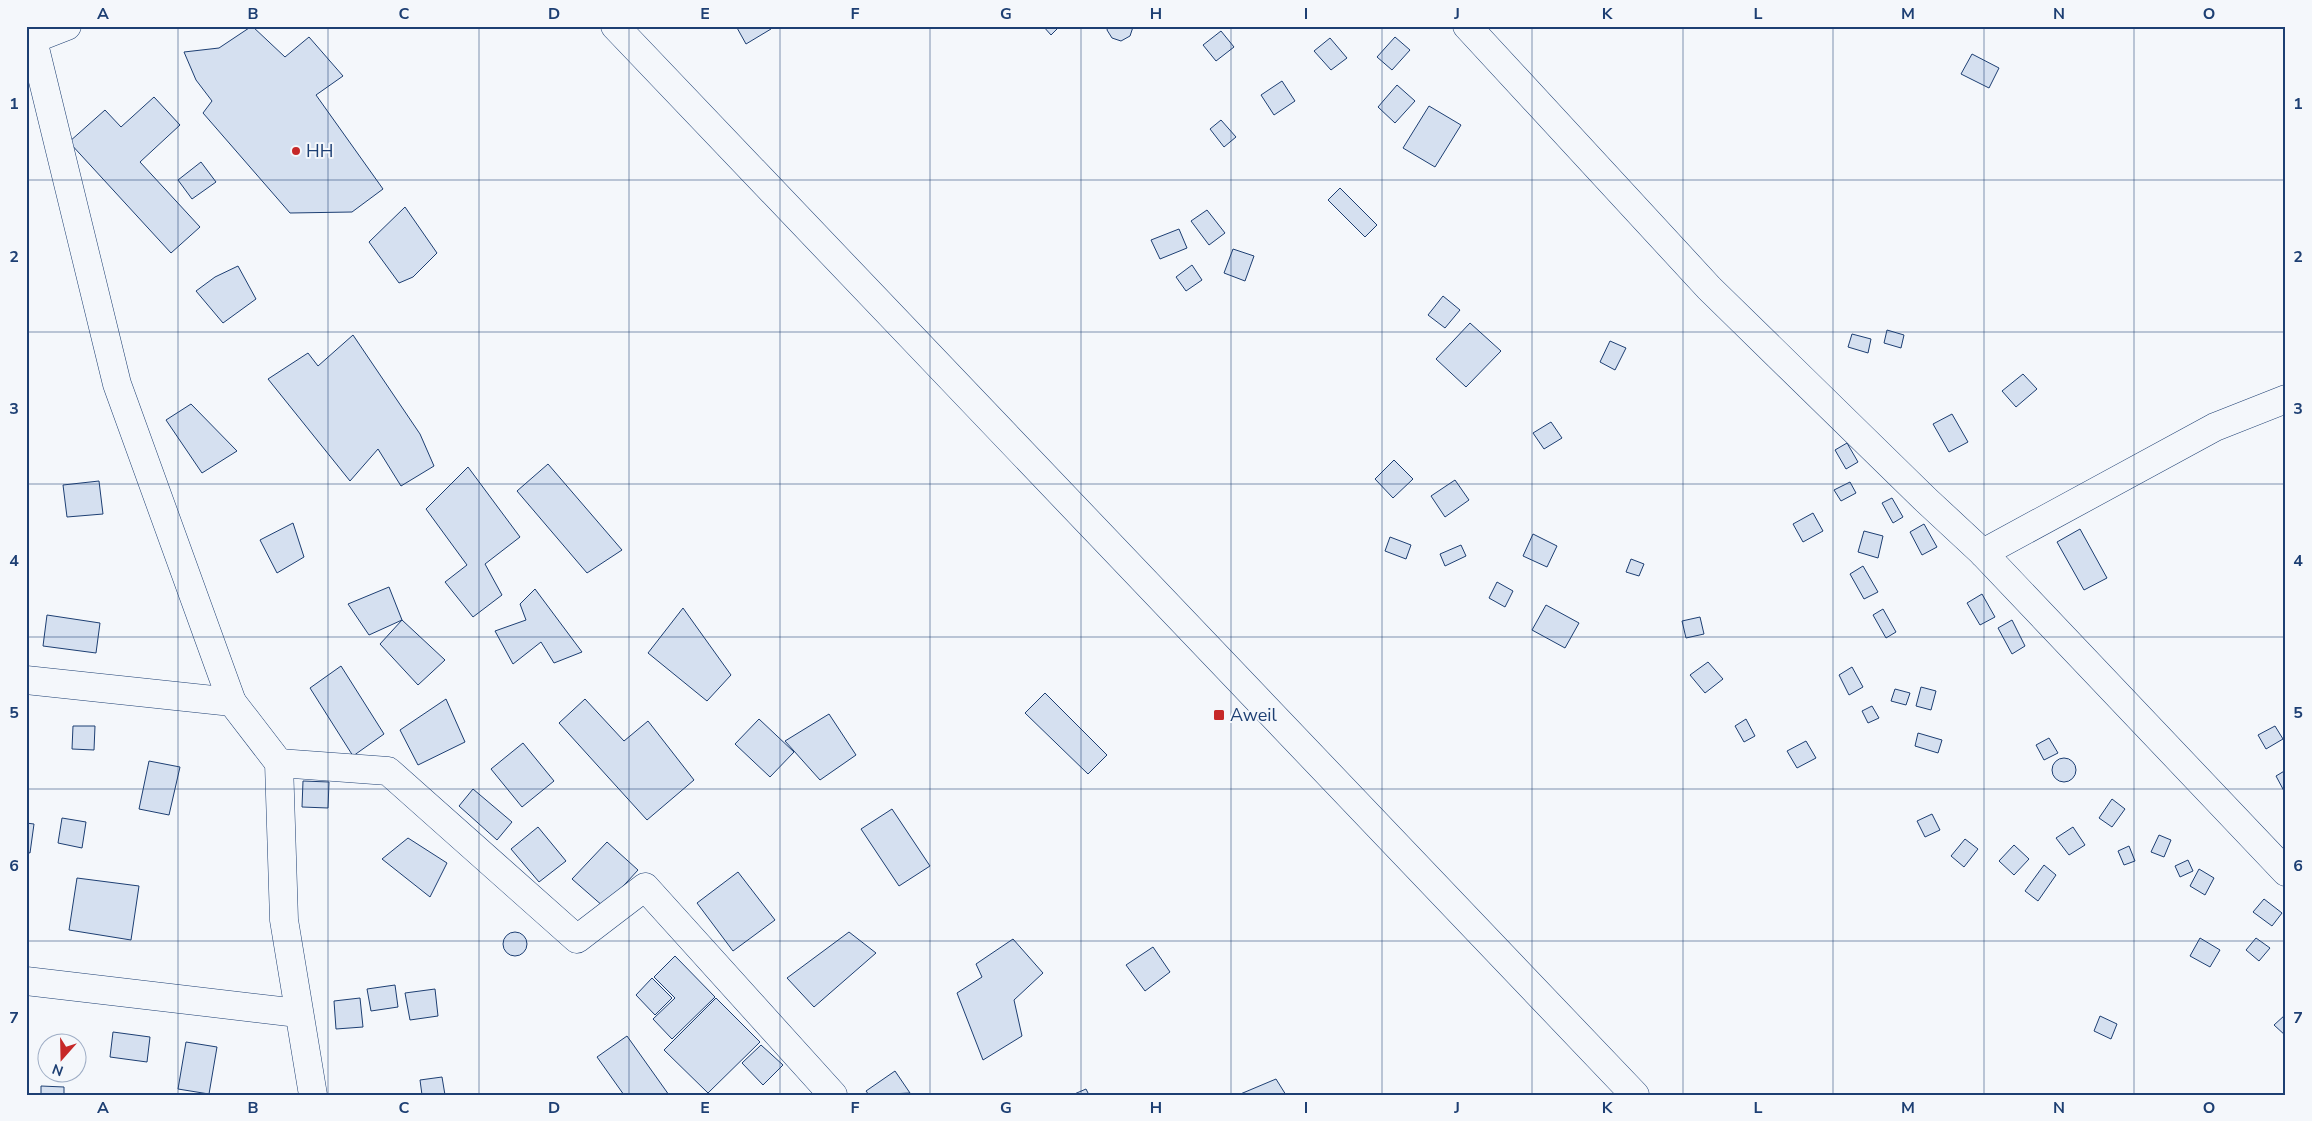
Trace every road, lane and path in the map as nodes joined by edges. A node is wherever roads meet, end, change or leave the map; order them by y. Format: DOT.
graph roads {
  1 [pos="67,26"];
  2 [pos="615,26"];
  3 [pos="1467,26"];
  4 [pos="30,41"];
  5 [pos="2286,399"];
  6 [pos="1983,553"];
  7 [pos="26,680"];
  8 [pos="232,702"];
  9 [pos="279,763"];
  10 [pos="2286,872"];
  11 [pos="26,981"];
  12 [pos="298,1013"];
  13 [pos="313,1095"];
  14 [pos="834,1095"];
  15 [pos="1635,1095"];
  1 -- 4 [label="street"];
  2 -- 15 [label="street"];
  3 -- 6 [label="street"];
  4 -- 8 [label="street"];
  5 -- 6 [label="street"];
  6 -- 10 [label="street"];
  7 -- 8 [label="street"];
  8 -- 9 [label="street"];
  9 -- 12 [label="street"];
  9 -- 14 [label="street"];
  11 -- 12 [label="street"];
  12 -- 13 [label="street"];
}
